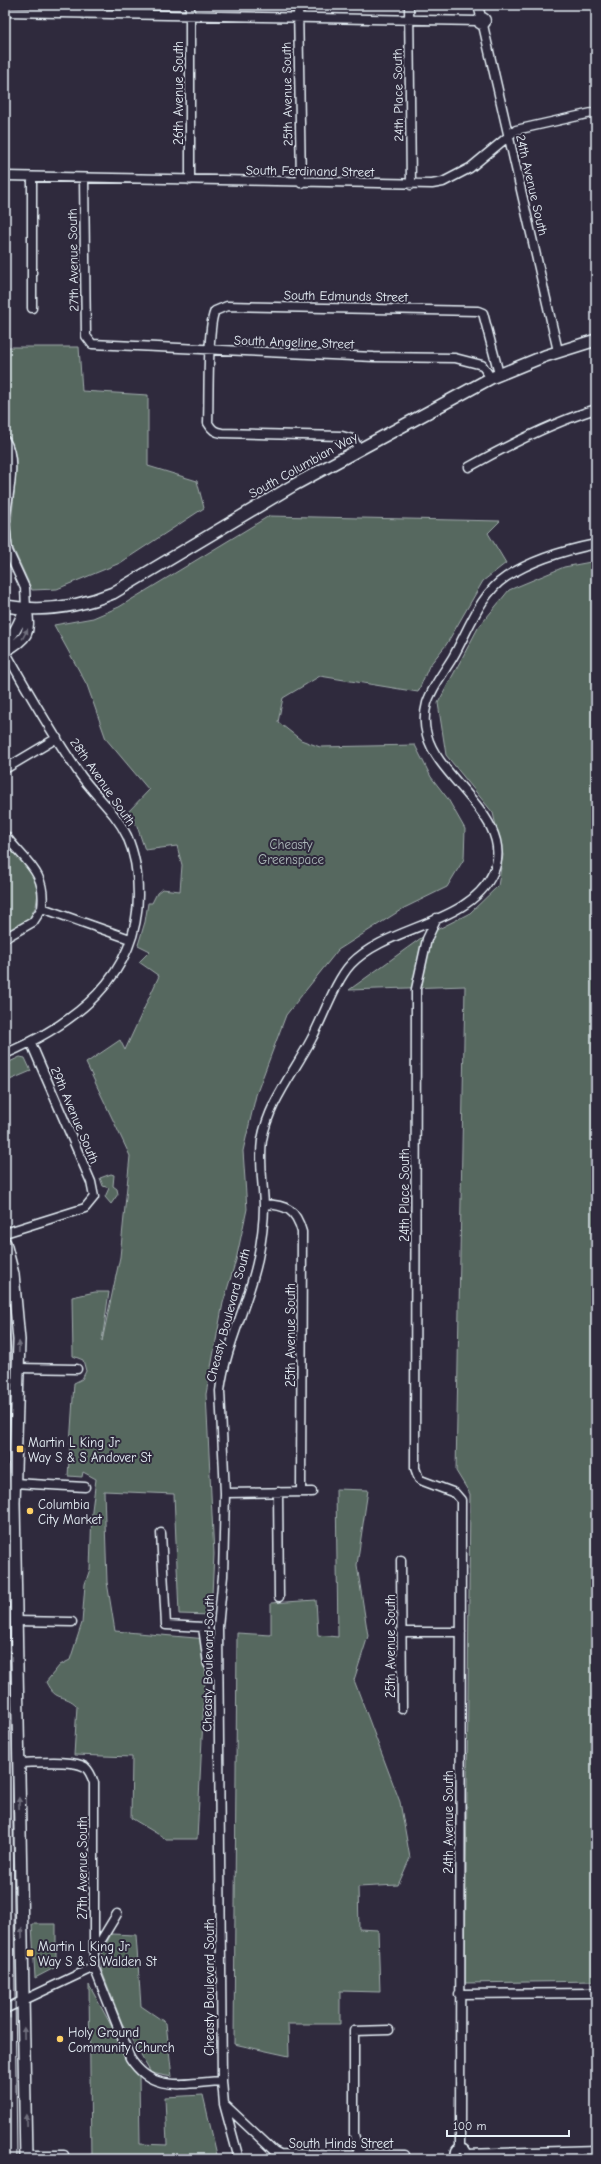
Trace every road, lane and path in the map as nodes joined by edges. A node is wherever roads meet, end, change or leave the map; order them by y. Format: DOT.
graph roads {
  1 [pos="190,5"];
  2 [pos="298,5"];
  3 [pos="409,5"];
  4 [pos="478,5"];
  5 [pos="84,9"];
  6 [pos="5,12"];
  7 [pos="190,15"];
  8 [pos="298,18"];
  9 [pos="409,20"];
  10 [pos="481,21"];
  11 [pos="596,112"];
  12 [pos="509,137"];
  13 [pos="5,176"];
  14 [pos="32,177"];
  15 [pos="84,178"];
  16 [pos="190,180"];
  17 [pos="301,182"];
  18 [pos="411,185"];
  19 [pos="32,308"];
  20 [pos="596,340"];
  21 [pos="89,342"];
  22 [pos="210,350"];
  23 [pos="558,351"];
  24 [pos="495,376"];
  25 [pos="596,409"];
  26 [pos="5,440"];
  27 [pos="359,449"];
  28 [pos="469,467"];
  29 [pos="5,521"];
  30 [pos="5,527"];
  31 [pos="596,544"];
  32 [pos="5,606"];
  33 [pos="26,608"];
  34 [pos="5,640"];
  35 [pos="5,651"];
  36 [pos="57,738"];
  37 [pos="5,769"];
  38 [pos="5,835"];
  39 [pos="42,908"];
  40 [pos="437,918"];
  41 [pos="5,938"];
  42 [pos="130,939"];
  43 [pos="31,1043"];
  44 [pos="5,1054"];
  45 [pos="264,1204"];
  46 [pos="5,1233"];
  47 [pos="5,1243"];
  48 [pos="18,1368"];
  49 [pos="77,1369"];
  50 [pos="14,1484"];
  51 [pos="85,1487"];
  52 [pos="278,1492"];
  53 [pos="301,1492"];
  54 [pos="312,1492"];
  55 [pos="225,1493"];
  56 [pos="459,1496"];
  57 [pos="161,1533"];
  58 [pos="401,1560"];
  59 [pos="279,1597"];
  60 [pos="16,1621"];
  61 [pos="72,1622"];
  62 [pos="402,1632"];
  63 [pos="461,1632"];
  64 [pos="218,1676"];
  65 [pos="402,1709"];
  66 [pos="18,1763"];
  67 [pos="117,1914"];
  68 [pos="94,1953"];
  69 [pos="94,1967"];
  70 [pos="596,1993"];
  71 [pos="459,1994"];
  72 [pos="24,2000"];
  73 [pos="5,2009"];
  74 [pos="389,2030"];
  75 [pos="222,2081"];
  76 [pos="224,2104"];
  77 [pos="596,2150"];
  78 [pos="64,2155"];
  79 [pos="405,2155"];
  80 [pos="462,2155"];
  81 [pos="26,2157"];
  82 [pos="364,2157"];
  83 [pos="239,2159"];
  1 -- 7 [label="street, 26th Avenue South"];
  2 -- 8 [label="street, 25th Avenue South"];
  3 -- 9 [label="street, 24th Place South"];
  4 -- 10 [label="street, 24th Avenue South"];
  5 -- 6 [label="street"];
  5 -- 7 [label="street"];
  7 -- 8 [label="street"];
  7 -- 16 [label="street, 26th Avenue South"];
  8 -- 9 [label="street"];
  8 -- 17 [label="street, 25th Avenue South"];
  9 -- 10 [label="street"];
  9 -- 18 [label="street, 24th Place South"];
  10 -- 12 [label="street, 24th Avenue South"];
  11 -- 12 [label="street, South Ferdinand Street"];
  12 -- 18 [label="street, South Ferdinand Street"];
  12 -- 23 [label="street, 24th Avenue South"];
  13 -- 14 [label="street, South Ferdinand Street"];
  14 -- 15 [label="street, South Ferdinand Street"];
  14 -- 19 [label="street"];
  15 -- 16 [label="street, South Ferdinand Street"];
  15 -- 21 [label="street, 27th Avenue South"];
  16 -- 17 [label="street, South Ferdinand Street"];
  17 -- 18 [label="street, South Ferdinand Street"];
  20 -- 23 [label="main road, South Columbian Way"];
  21 -- 22 [label="street, South Angeline Street"];
  22 -- 24 [label="street, South Angeline Street"];
  22 -- 24 [label="street, South Edmunds Street"];
  22 -- 27 [label="street"];
  23 -- 24 [label="main road, South Columbian Way"];
  24 -- 27 [label="main road, South Columbian Way"];
  25 -- 28 [label="street"];
  26 -- 29 [label="street"];
  27 -- 33 [label="main road, South Columbian Way"];
  30 -- 33 [label="street"];
  31 -- 40 [label="street, Cheasty Boulevard South"];
  32 -- 33 [label="main road, South Columbian Way"];
  33 -- 34 [label="street"];
  35 -- 33 [label="street, one-way"];
  35 -- 36 [label="street, 28th Avenue South"];
  36 -- 37 [label="street"];
  36 -- 42 [label="street, 28th Avenue South"];
  38 -- 39 [label="street"];
  39 -- 41 [label="street"];
  39 -- 42 [label="street"];
  40 -- 45 [label="street, Cheasty Boulevard South"];
  40 -- 56 [label="street, 24th Place South"];
  42 -- 43 [label="street, 28th Avenue South"];
  43 -- 44 [label="street, 28th Avenue South"];
  43 -- 46 [label="street, 29th Avenue South"];
  45 -- 53 [label="street, 25th Avenue South"];
  45 -- 55 [label="street, Cheasty Boulevard South"];
  48 -- 47 [label="main road, one-way"];
  48 -- 49 [label="street"];
  48 -- 50 [label="main road"];
  50 -- 51 [label="street"];
  50 -- 60 [label="main road"];
  52 -- 53 [label="street"];
  52 -- 55 [label="street"];
  52 -- 59 [label="street"];
  53 -- 54 [label="street"];
  55 -- 64 [label="street, Cheasty Boulevard South"];
  56 -- 63 [label="street, 24th Avenue South"];
  57 -- 64 [label="street"];
  58 -- 62 [label="street, 25th Avenue South"];
  60 -- 61 [label="street"];
  60 -- 66 [label="main road"];
  62 -- 63 [label="street"];
  62 -- 65 [label="street, 25th Avenue South"];
  63 -- 71 [label="street, 24th Avenue South"];
  64 -- 75 [label="street, Cheasty Boulevard South"];
  66 -- 68 [label="street, 27th Avenue South"];
  72 -- 66 [label="main road, one-way"];
  67 -- 68 [label="street"];
  68 -- 69 [label="street, 27th Avenue South"];
  69 -- 72 [label="street"];
  69 -- 75 [label="street"];
  70 -- 71 [label="street"];
  71 -- 80 [label="street, 24th Avenue South"];
  72 -- 73 [label="street"];
  81 -- 72 [label="main road, one-way"];
  74 -- 82 [label="street"];
  75 -- 76 [label="street, Cheasty Boulevard South"];
  76 -- 82 [label="street, South Hinds Street"];
  76 -- 83 [label="street, Cheasty Boulevard South"];
  77 -- 80 [label="street"];
  78 -- 81 [label="street"];
  79 -- 82 [label="street, South Hinds Street"];
}
